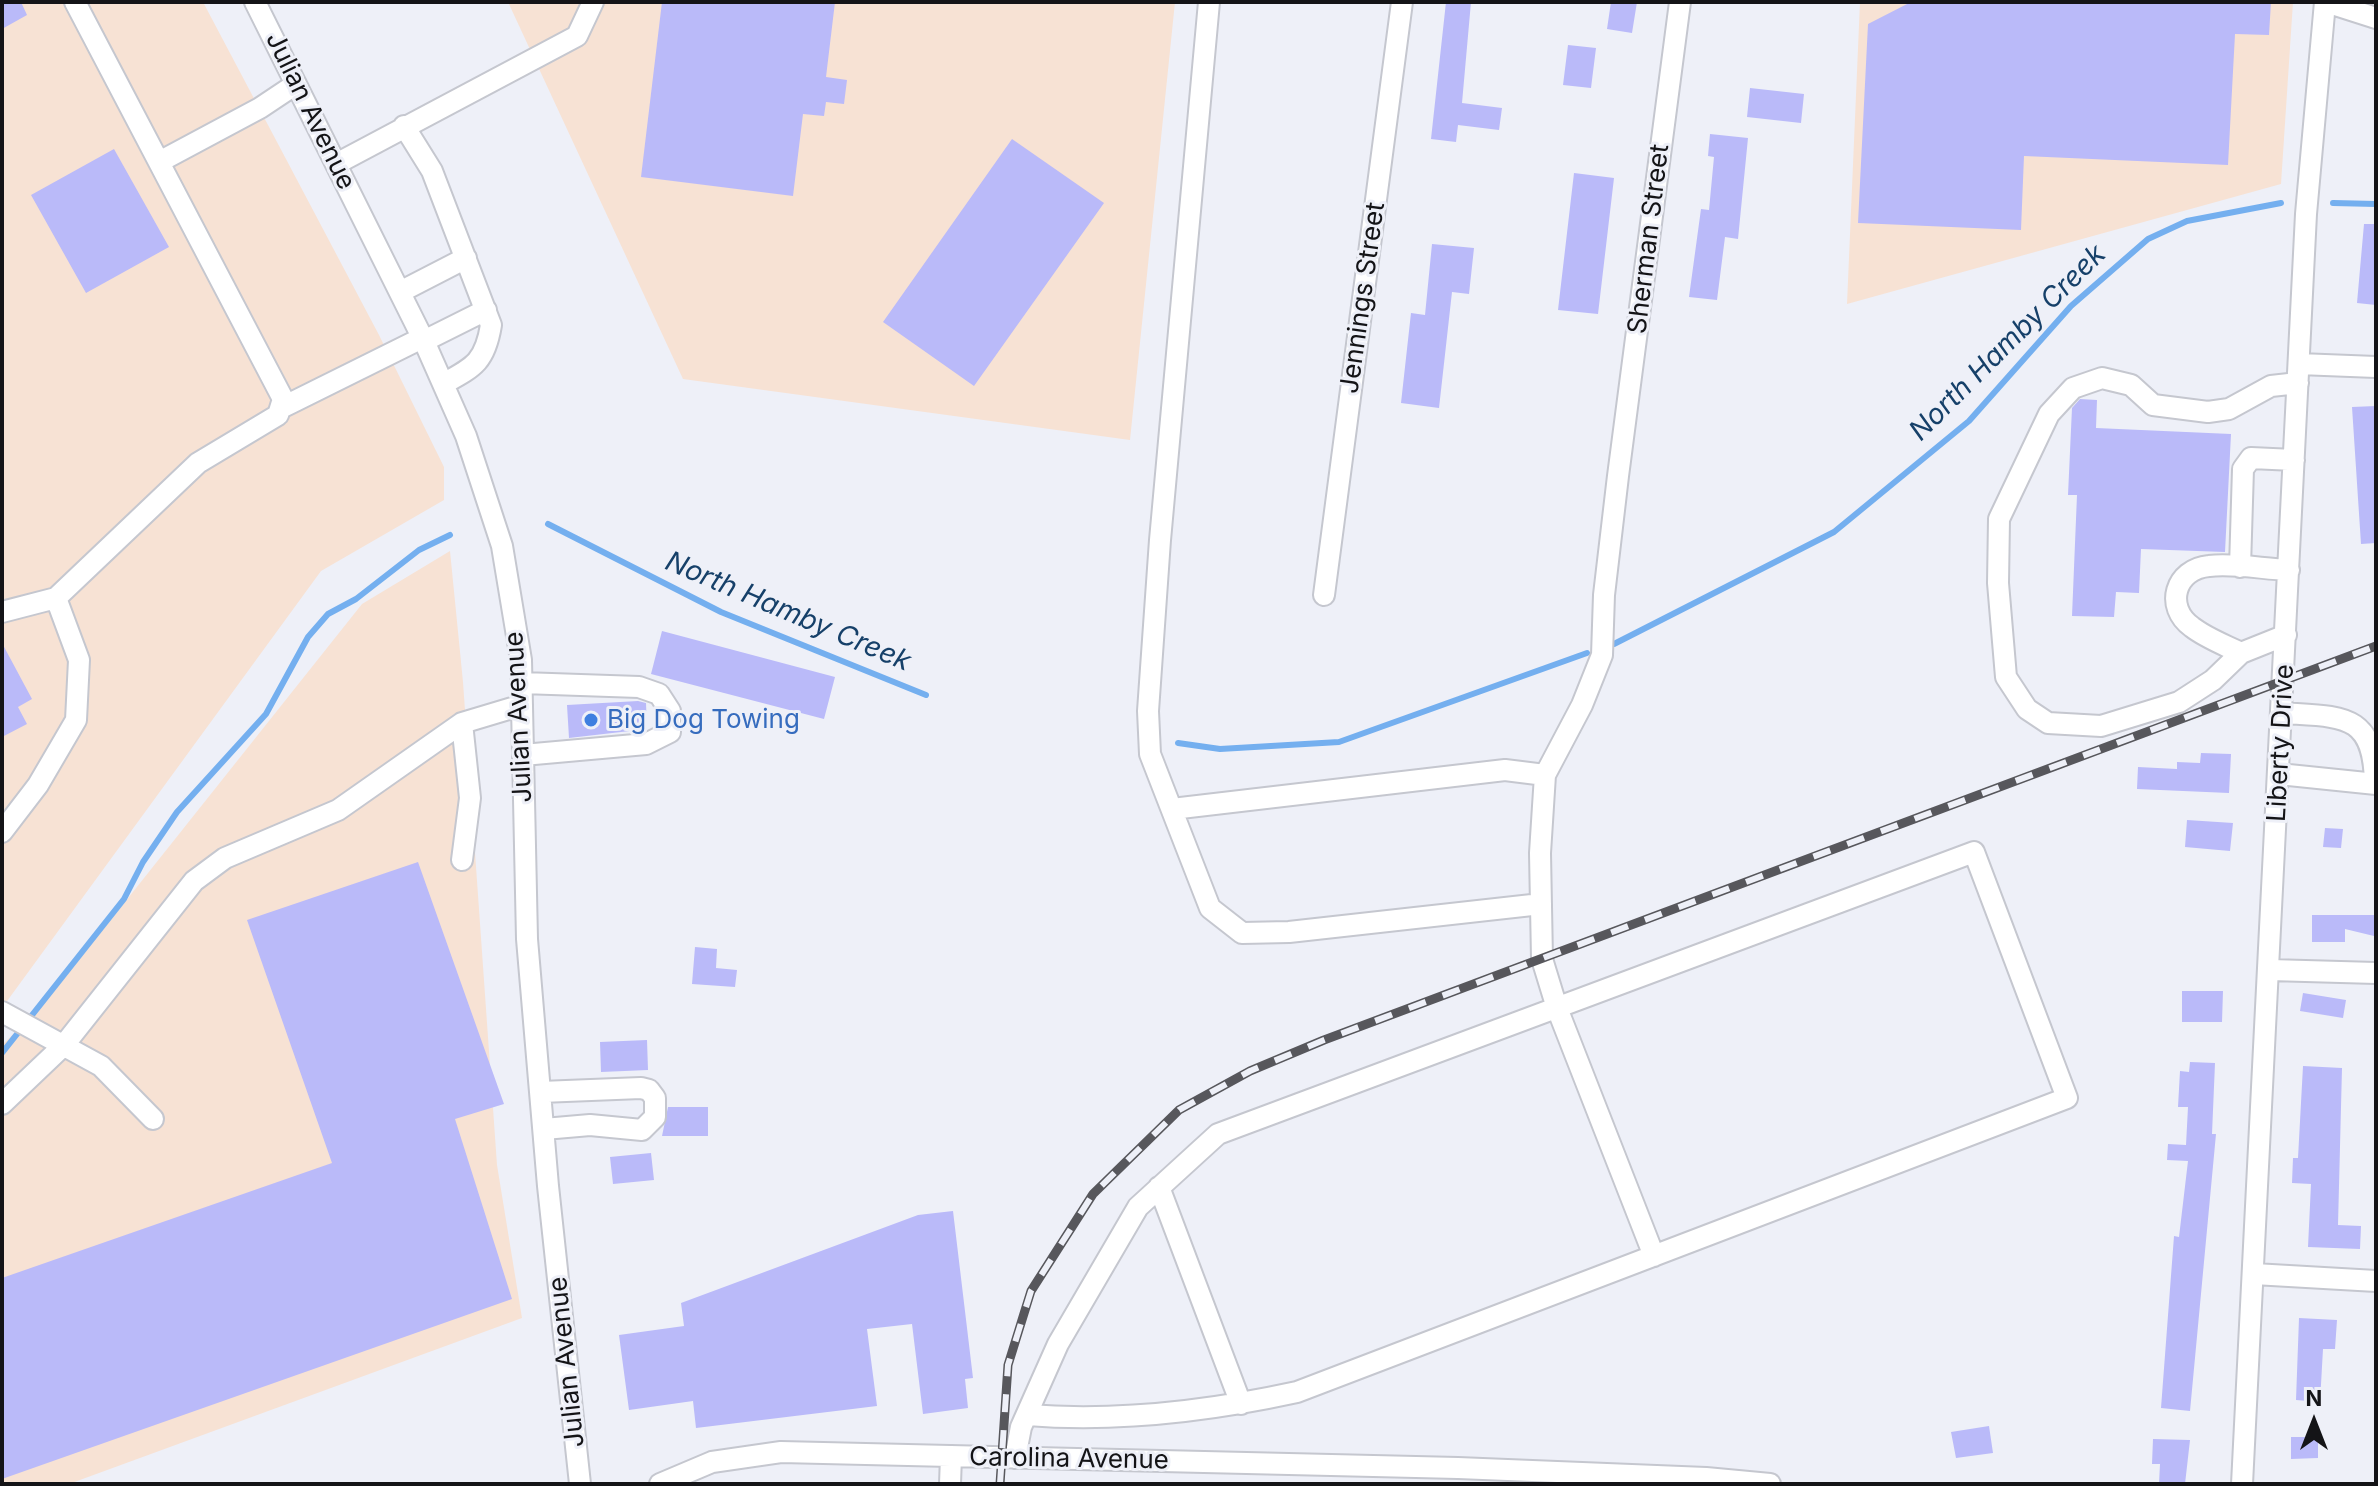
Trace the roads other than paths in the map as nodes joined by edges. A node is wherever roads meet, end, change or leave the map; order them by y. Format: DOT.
graph roads {
  1 [pos="75,2"];
  2 [pos="255,2"];
  3 [pos="593,2"];
  4 [pos="1209,2"];
  5 [pos="1402,2"];
  6 [pos="1680,2"];
  7 [pos="2326,2"];
  8 [pos="2376,18"];
  9 [pos="296,84"];
  10 [pos="404,126"];
  11 [pos="159,162"];
  12 [pos="336,164"];
  13 [pos="466,258"];
  14 [pos="400,292"];
  15 [pos="486,310"];
  16 [pos="423,339"];
  17 [pos="2376,367"];
  18 [pos="2298,374"];
  19 [pos="443,384"];
  20 [pos="283,407"];
  21 [pos="2294,460"];
  22 [pos="2240,567"];
  23 [pos="2289,570"];
  24 [pos="1324,595"];
  25 [pos="56,598"];
  26 [pos="2,612"];
  27 [pos="2286,635"];
  28 [pos="2241,653"];
  29 [pos="522,683"];
  30 [pos="522,705"];
  31 [pos="2282,713"];
  32 [pos="462,723"];
  33 [pos="523,755"];
  34 [pos="2279,774"];
  35 [pos="1545,775"];
  36 [pos="2376,784"];
  37 [pos="1172,809"];
  38 [pos="2,832"];
  39 [pos="462,860"];
  40 [pos="1541,904"];
  41 [pos="2270,970"];
  42 [pos="2376,973"];
  43 [pos="1557,1008"];
  44 [pos="8,1014"];
  45 [pos="64,1045"];
  46 [pos="541,1092"];
  47 [pos="2,1104"];
  48 [pos="153,1119"];
  49 [pos="544,1129"];
  50 [pos="1159,1187"];
  51 [pos="1654,1256"];
  52 [pos="2254,1274"];
  53 [pos="2376,1281"];
  54 [pos="1241,1404"];
  55 [pos="1027,1415"];
  56 [pos="951,1456"];
  57 [pos="1015,1458"];
  58 [pos="1457,1476"];
  59 [pos="1666,1481"];
  60 [pos="580,1484"];
  61 [pos="660,1484"];
  62 [pos="950,1484"];
  63 [pos="1769,1484"];
  64 [pos="2242,1484"];
  1 -- 11 [label="street"];
  2 -- 9 [label="street, Julian Avenue"];
  3 -- 10 [label="street"];
  4 -- 37 [label="street"];
  5 -- 24 [label="street, Jennings Street"];
  6 -- 35 [label="street, Sherman Street"];
  7 -- 8 [label="street"];
  7 -- 18 [label="street, Liberty Drive"];
  9 -- 11 [label="street"];
  9 -- 12 [label="street, Julian Avenue"];
  10 -- 12 [label="street"];
  10 -- 13 [label="street"];
  11 -- 20 [label="street"];
  12 -- 14 [label="street, Julian Avenue"];
  13 -- 14 [label="street"];
  13 -- 15 [label="street"];
  14 -- 16 [label="street, Julian Avenue"];
  15 -- 16 [label="street"];
  15 -- 19 [label="street"];
  16 -- 19 [label="street, Julian Avenue"];
  16 -- 20 [label="street"];
  17 -- 18 [label="street"];
  18 -- 21 [label="street, Liberty Drive"];
  18 -- 28 [label="street"];
  19 -- 29 [label="street, Julian Avenue"];
  20 -- 25 [label="street"];
  21 -- 22 [label="street"];
  21 -- 23 [label="street, Liberty Drive"];
  22 -- 23 [label="street"];
  22 -- 28 [label="street"];
  23 -- 27 [label="street, Liberty Drive"];
  25 -- 26 [label="street"];
  25 -- 38 [label="street"];
  27 -- 28 [label="street"];
  27 -- 31 [label="street, Liberty Drive"];
  29 -- 30 [label="street, Julian Avenue"];
  29 -- 33 [label="street"];
  30 -- 32 [label="street"];
  30 -- 33 [label="street, Julian Avenue"];
  31 -- 34 [label="street, Liberty Drive"];
  31 -- 36 [label="street"];
  32 -- 39 [label="street"];
  32 -- 45 [label="street"];
  33 -- 46 [label="street, Julian Avenue"];
  34 -- 36 [label="street"];
  34 -- 41 [label="street, Liberty Drive"];
  35 -- 37 [label="street"];
  35 -- 40 [label="street"];
  37 -- 40 [label="street"];
  40 -- 43 [label="street"];
  41 -- 42 [label="street"];
  41 -- 52 [label="street, Liberty Drive"];
  43 -- 50 [label="street"];
  43 -- 51 [label="street"];
  43 -- 51 [label="street"];
  44 -- 45 [label="street"];
  45 -- 47 [label="street"];
  45 -- 48 [label="street"];
  46 -- 49 [label="street, Julian Avenue"];
  46 -- 49 [label="street"];
  49 -- 60 [label="street, Julian Avenue"];
  50 -- 54 [label="street"];
  50 -- 55 [label="street"];
  51 -- 54 [label="street"];
  52 -- 53 [label="street"];
  52 -- 64 [label="street, Liberty Drive"];
  54 -- 55 [label="street"];
  55 -- 57 [label="street"];
  56 -- 57 [label="street, Carolina Avenue"];
  56 -- 61 [label="street, Carolina Avenue"];
  56 -- 62 [label="street"];
  57 -- 58 [label="street, Carolina Avenue"];
  58 -- 59 [label="street, Carolina Avenue"];
  59 -- 63 [label="street, Carolina Avenue"];
}
